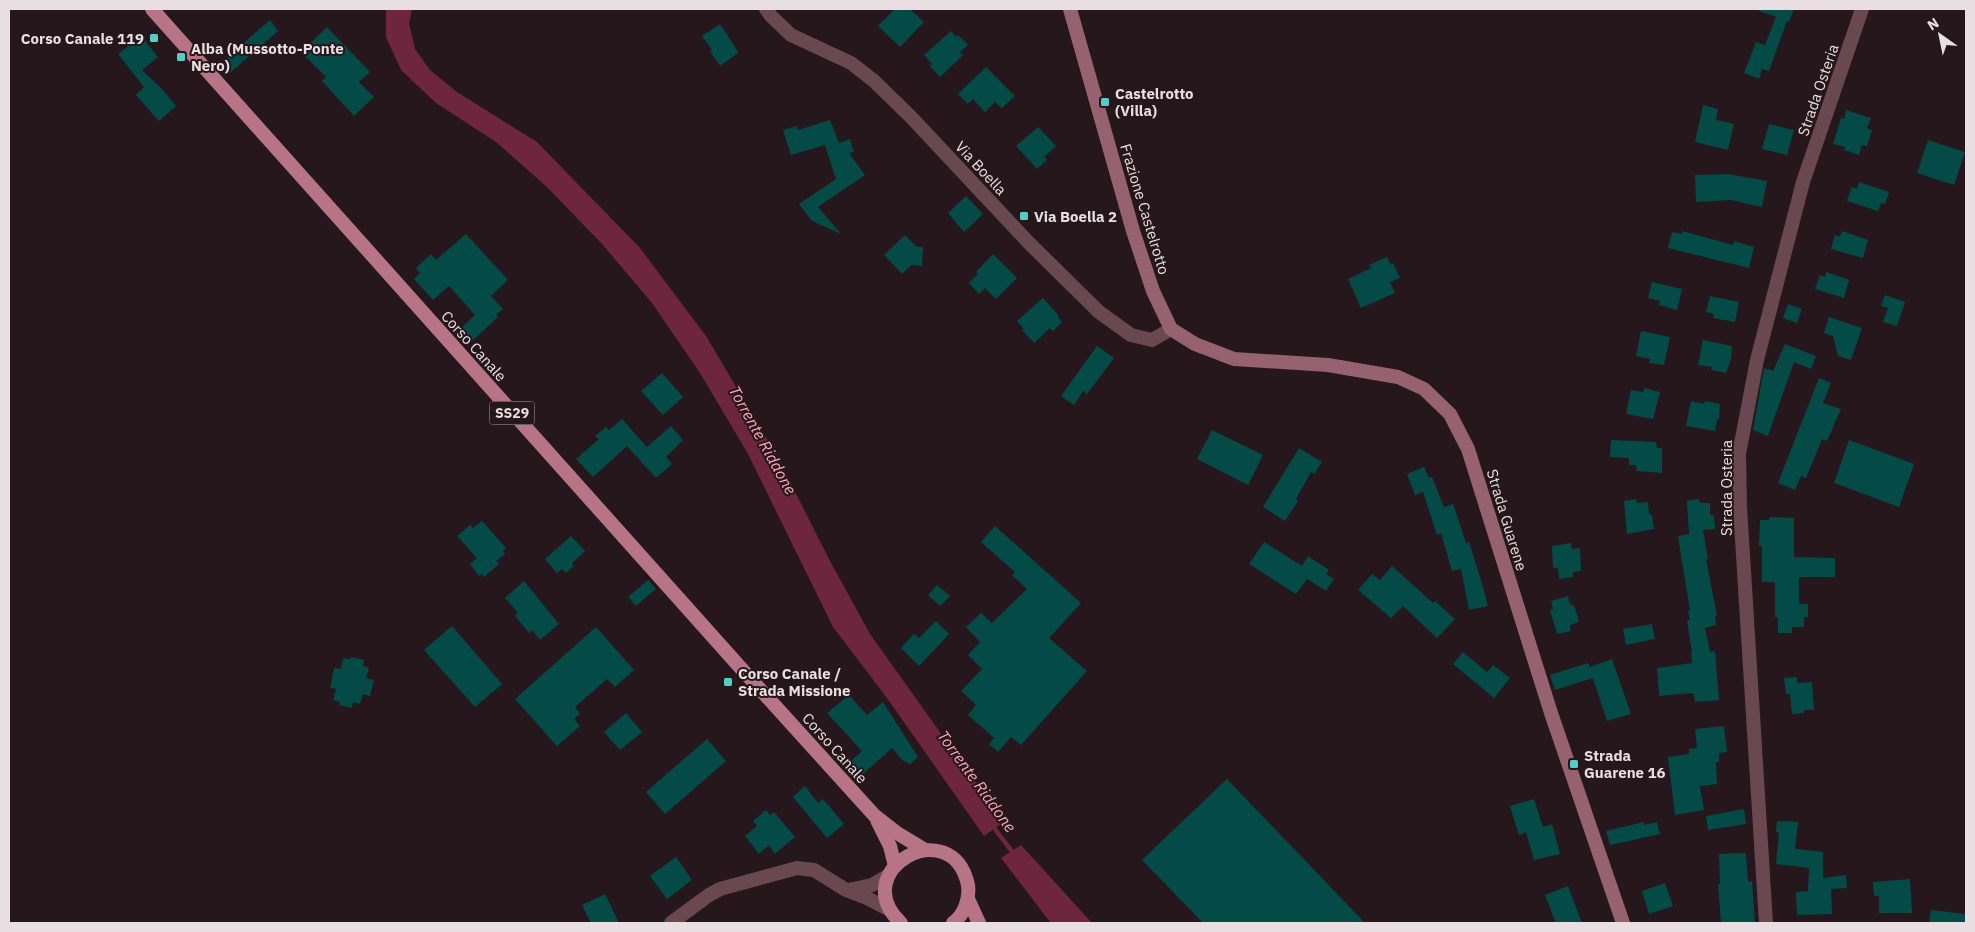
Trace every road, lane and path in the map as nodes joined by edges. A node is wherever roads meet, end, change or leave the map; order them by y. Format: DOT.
graph roads {
  1 [pos="152,9"];
  2 [pos="766,9"];
  3 [pos="1070,9"];
  4 [pos="1862,9"];
  5 [pos="1171,329"];
  6 [pos="874,815"];
  7 [pos="925,850"];
  8 [pos="892,870"];
  9 [pos="846,890"];
  10 [pos="968,900"];
  11 [pos="890,910"];
  12 [pos="671,923"];
  13 [pos="901,923"];
  14 [pos="953,923"];
  15 [pos="979,923"];
  16 [pos="1623,923"];
  17 [pos="1766,923"];
  1 -- 6 [label="main road, Corso Canale / SS29"];
  2 -- 5 [label="street, Via Boella"];
  3 -- 5 [label="main road, Frazione Castelrotto"];
  4 -- 17 [label="street, Strada Osteria"];
  5 -- 16 [label="main road, Strada Guarene"];
  6 -- 7 [label="main road, Corso Canale / SS29"];
  6 -- 8 [label="main road, Corso Canale / SS29"];
  7 -- 8 [label="main road"];
  7 -- 10 [label="main road, Corso Canale"];
  8 -- 9 [label="street"];
  8 -- 11 [label="main road, Corso Canale"];
  9 -- 11 [label="street"];
  9 -- 12 [label="street"];
  10 -- 14 [label="main road"];
  10 -- 15 [label="main road, Corso Canale"];
  11 -- 13 [label="main road"];
}
